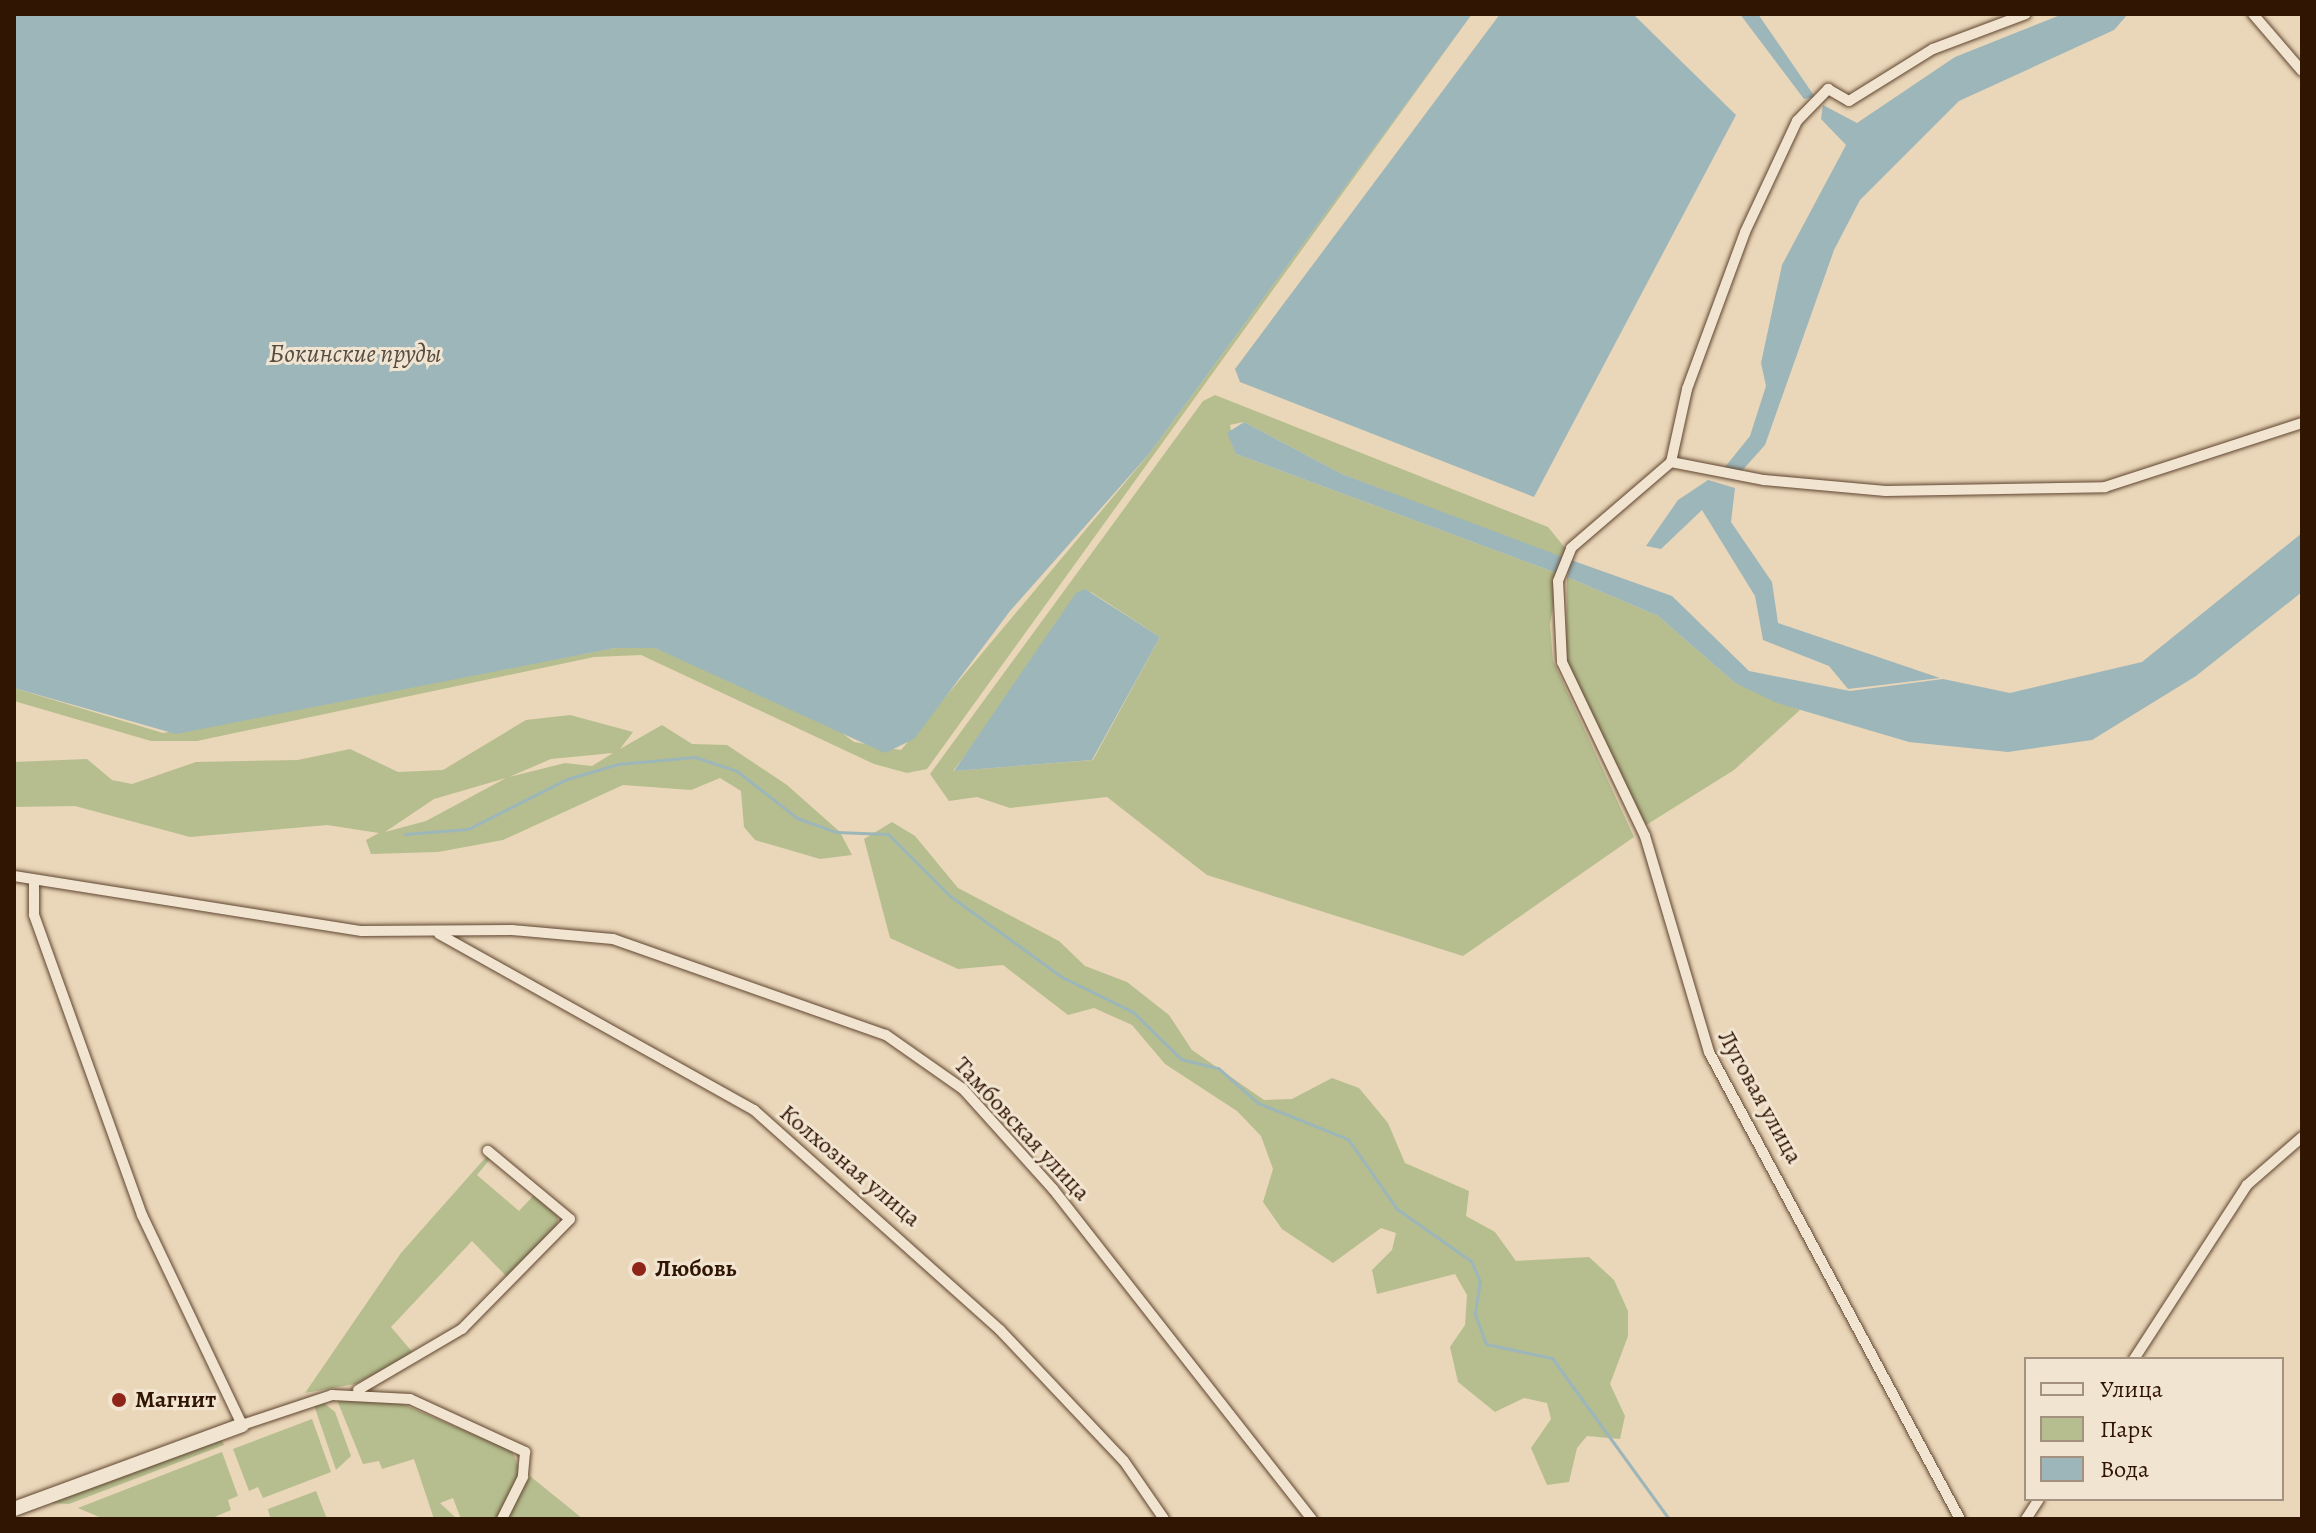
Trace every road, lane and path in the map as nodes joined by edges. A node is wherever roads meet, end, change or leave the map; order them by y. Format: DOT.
graph roads {
  1 [pos="2026,14"];
  2 [pos="2253,14"];
  3 [pos="2302,71"];
  4 [pos="2302,423"];
  5 [pos="1671,462"];
  6 [pos="14,876"];
  7 [pos="34,881"];
  8 [pos="439,934"];
  9 [pos="2302,1137"];
  10 [pos="488,1151"];
  11 [pos="2135,1357"];
  12 [pos="355,1391"];
  13 [pos="242,1425"];
  14 [pos="2038,1501"];
  15 [pos="14,1509"];
  16 [pos="502,1519"];
  17 [pos="1164,1519"];
  18 [pos="1312,1519"];
  19 [pos="1960,1519"];
  20 [pos="2026,1519"];
  1 -- 5 [label="street"];
  2 -- 3 [label="street"];
  4 -- 5 [label="street"];
  5 -- 19 [label="street, Луговая улица"];
  6 -- 7 [label="street, Тамбовская улица"];
  7 -- 8 [label="street, Тамбовская улица"];
  7 -- 13 [label="street"];
  8 -- 17 [label="street, Колхозная улица"];
  8 -- 18 [label="street, Тамбовская улица"];
  9 -- 11 [label="street"];
  10 -- 12 [label="street"];
  12 -- 13 [label="street"];
  12 -- 16 [label="street"];
  13 -- 15 [label="street"];
  14 -- 20 [label="street"];
}
